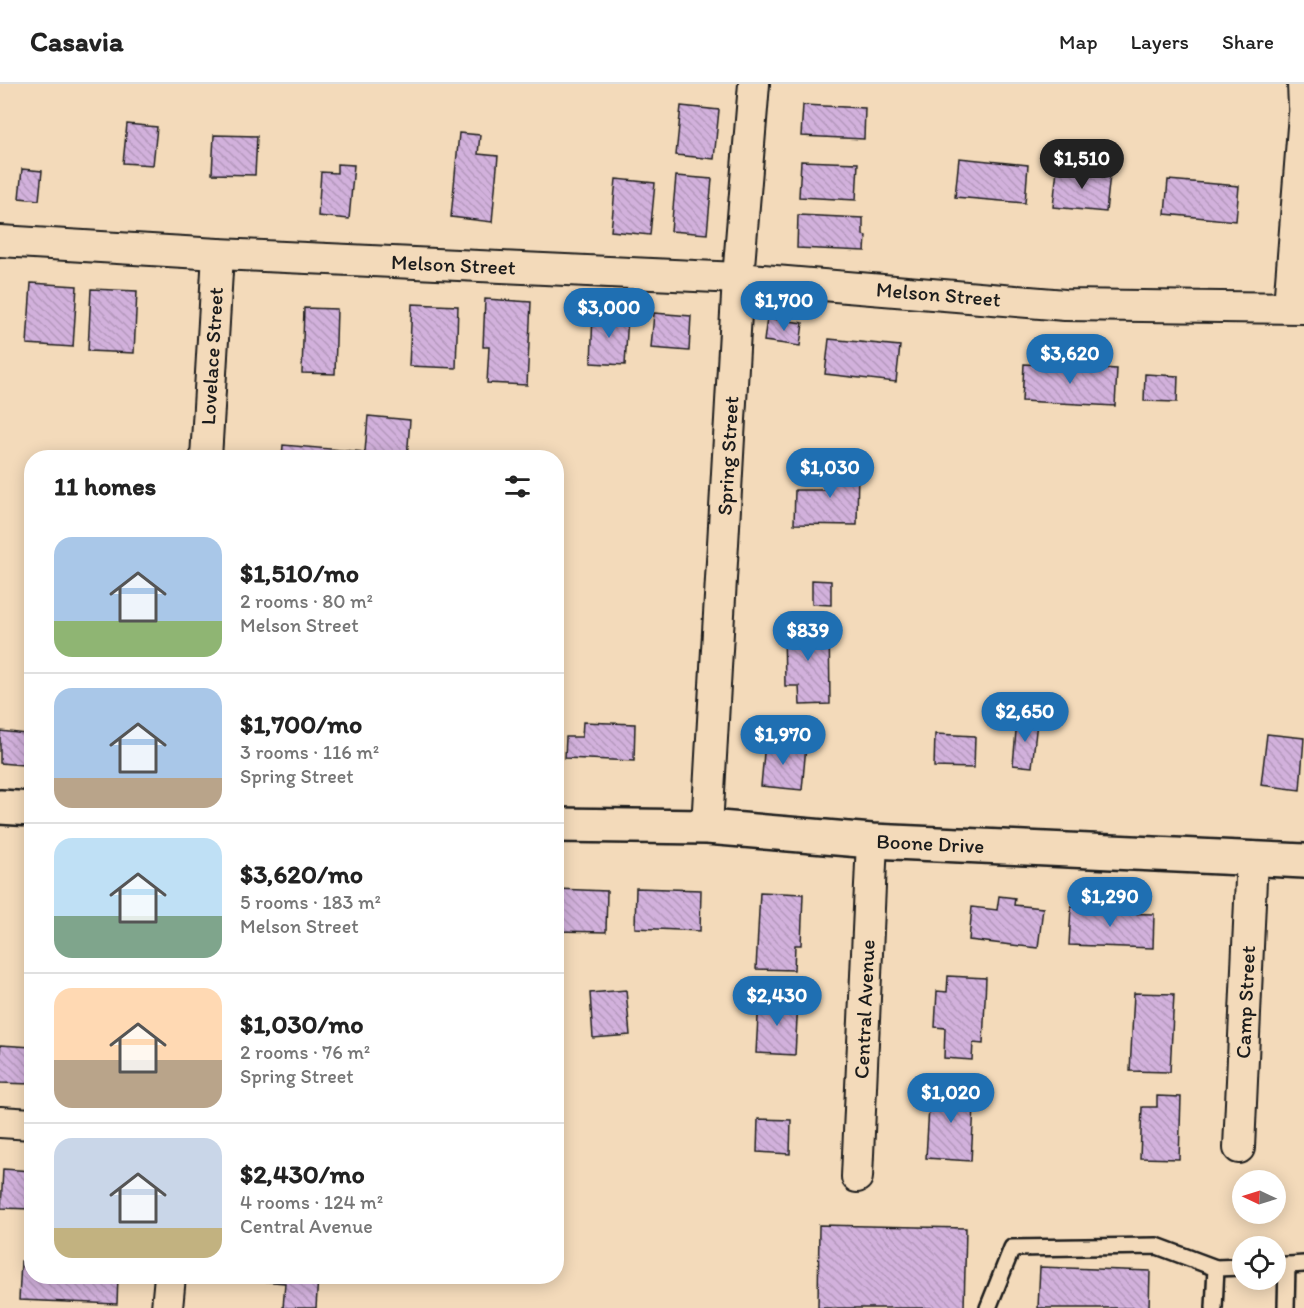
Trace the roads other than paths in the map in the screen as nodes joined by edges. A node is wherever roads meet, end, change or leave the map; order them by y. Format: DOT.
graph roads {
  1 [pos="754,84"];
  2 [pos="1304,84"];
  3 [pos="1304,106"];
  4 [pos="1304,114"];
  5 [pos="0,241"];
  6 [pos="218,255"];
  7 [pos="738,278"];
  8 [pos="1297,307"];
  9 [pos="206,450"];
  10 [pos="0,807"];
  11 [pos="24,808"];
  12 [pos="564,825"];
  13 [pos="707,827"];
  14 [pos="872,841"];
  15 [pos="1252,857"];
  16 [pos="1304,861"];
  17 [pos="0,1122"];
  18 [pos="24,1124"];
  19 [pos="1239,1148"];
  20 [pos="857,1177"];
  21 [pos="1304,1264"];
  22 [pos="1286,1265"];
  23 [pos="1232,1267"];
  24 [pos="1216,1268"];
  25 [pos="169,1284"];
  26 [pos="1284,1290"];
  27 [pos="167,1308"];
  28 [pos="988,1308"];
  29 [pos="1214,1308"];
  30 [pos="1286,1308"];
  1 -- 7 [label="street, Spring Street"];
  2 -- 3 [label="street"];
  4 -- 8 [label="street"];
  5 -- 6 [label="street, Melson Street"];
  6 -- 7 [label="street, Melson Street"];
  6 -- 9 [label="street, Lovelace Street"];
  7 -- 8 [label="street, Melson Street"];
  7 -- 13 [label="street, Spring Street"];
  10 -- 11 [label="street"];
  12 -- 13 [label="street, Boone Drive"];
  13 -- 14 [label="street, Boone Drive"];
  14 -- 15 [label="street, Boone Drive"];
  14 -- 20 [label="street, Central Avenue"];
  15 -- 16 [label="street, Boone Drive"];
  15 -- 19 [label="street, Camp Street"];
  17 -- 18 [label="street"];
  21 -- 22 [label="lane"];
  23 -- 24 [label="lane"];
  24 -- 28 [label="lane"];
  24 -- 29 [label="lane"];
  25 -- 27 [label="street"];
  26 -- 30 [label="lane"];
}
